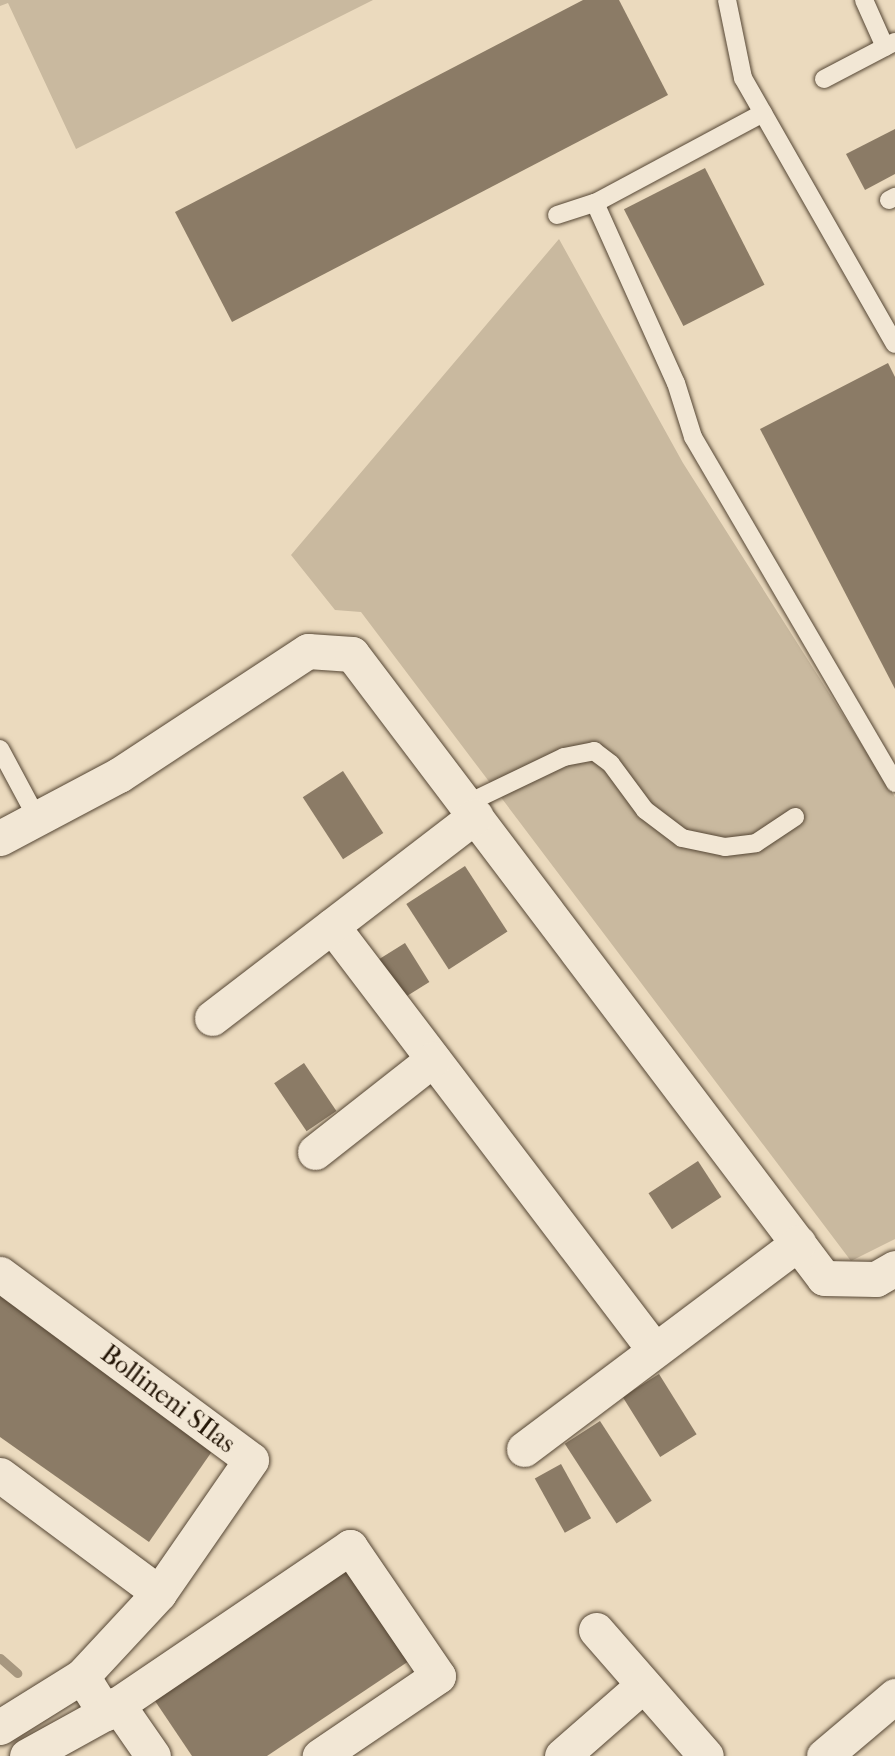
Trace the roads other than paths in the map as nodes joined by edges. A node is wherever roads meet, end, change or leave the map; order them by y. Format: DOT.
graph roads {
  1 [pos="727,0"];
  2 [pos="864,0"];
  3 [pos="890,44"];
  4 [pos="824,79"];
  5 [pos="763,113"];
  6 [pos="595,203"];
  7 [pos="557,215"];
  8 [pos="895,344"];
  9 [pos="0,750"];
  10 [pos="895,783"];
  11 [pos="470,810"];
  12 [pos="36,816"];
  13 [pos="795,817"];
  14 [pos="0,838"];
  15 [pos="331,926"];
  16 [pos="212,1018"];
  17 [pos="433,1059"];
  18 [pos="315,1152"];
  19 [pos="798,1243"];
  20 [pos="895,1268"];
  21 [pos="0,1274"];
  22 [pos="653,1348"];
  23 [pos="524,1449"];
  24 [pos="0,1475"];
  25 [pos="159,1593"];
  26 [pos="596,1630"];
  27 [pos="82,1676"];
  28 [pos="643,1685"];
  29 [pos="895,1696"];
  30 [pos="111,1708"];
  31 [pos="0,1727"];
  32 [pos="27,1756"];
  33 [pos="153,1756"];
  34 [pos="320,1756"];
  35 [pos="562,1756"];
  36 [pos="706,1756"];
  37 [pos="824,1756"];
  1 -- 5 [label="lane"];
  2 -- 3 [label="lane"];
  3 -- 4 [label="lane"];
  5 -- 6 [label="lane"];
  5 -- 8 [label="lane"];
  6 -- 7 [label="lane"];
  6 -- 10 [label="lane"];
  9 -- 12 [label="lane"];
  11 -- 12 [label="street"];
  11 -- 13 [label="lane"];
  11 -- 15 [label="street"];
  11 -- 19 [label="street"];
  12 -- 14 [label="street"];
  15 -- 16 [label="street"];
  15 -- 17 [label="street"];
  17 -- 18 [label="street"];
  17 -- 22 [label="street"];
  19 -- 20 [label="street"];
  19 -- 22 [label="street"];
  21 -- 25 [label="street, Bollineni SIlas"];
  22 -- 23 [label="street"];
  24 -- 25 [label="street"];
  25 -- 27 [label="street"];
  26 -- 28 [label="street"];
  27 -- 30 [label="street"];
  27 -- 31 [label="street"];
  28 -- 35 [label="street"];
  28 -- 36 [label="street"];
  29 -- 37 [label="street"];
  30 -- 32 [label="street"];
  30 -- 33 [label="street"];
  30 -- 34 [label="street"];
}
